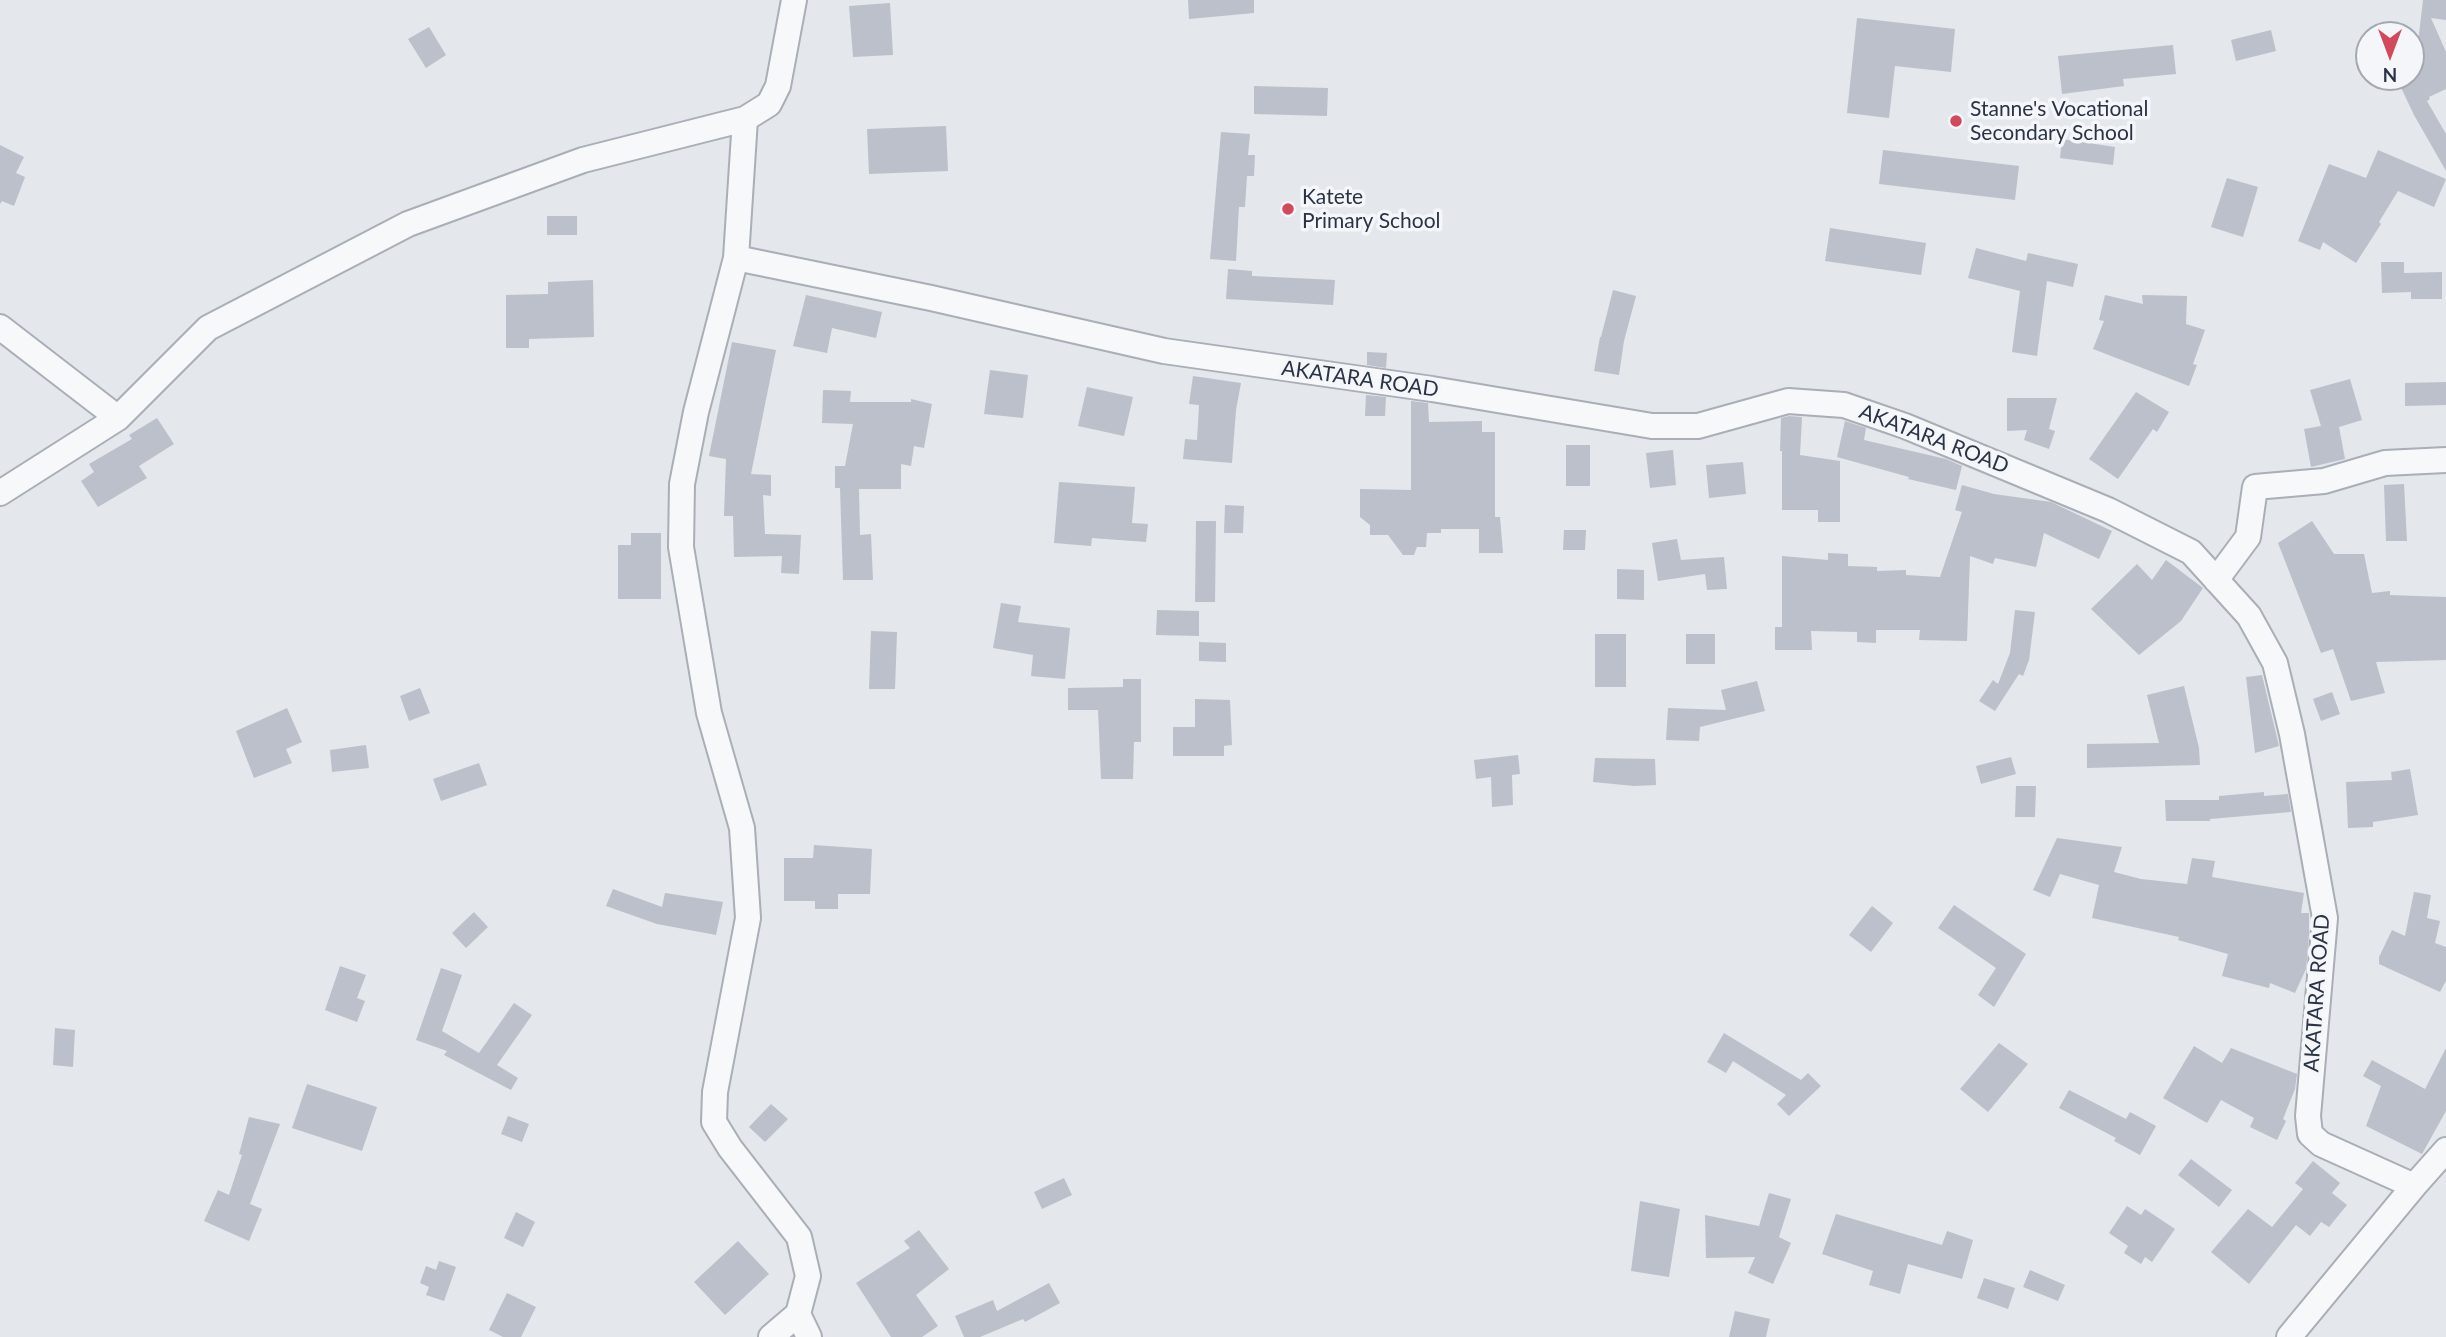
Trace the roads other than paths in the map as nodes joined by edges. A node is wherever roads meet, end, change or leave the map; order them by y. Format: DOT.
graph roads {
  1 [pos="794,0"];
  2 [pos="745,119"];
  3 [pos="736,258"];
  4 [pos="0,327"];
  5 [pos="118,418"];
  6 [pos="2446,460"];
  7 [pos="0,493"];
  8 [pos="2216,580"];
  9 [pos="2446,1150"];
  10 [pos="2414,1186"];
  11 [pos="798,1314"];
  12 [pos="771,1337"];
  13 [pos="809,1337"];
  14 [pos="2289,1337"];
  1 -- 2 [label="street"];
  2 -- 3 [label="street"];
  2 -- 5 [label="street"];
  3 -- 8 [label="street, AKATARA ROAD"];
  3 -- 11 [label="street"];
  4 -- 5 [label="street"];
  5 -- 7 [label="street"];
  6 -- 8 [label="street"];
  8 -- 10 [label="street, AKATARA ROAD"];
  9 -- 10 [label="street"];
  10 -- 14 [label="street"];
  11 -- 12 [label="street"];
  11 -- 13 [label="street"];
}
